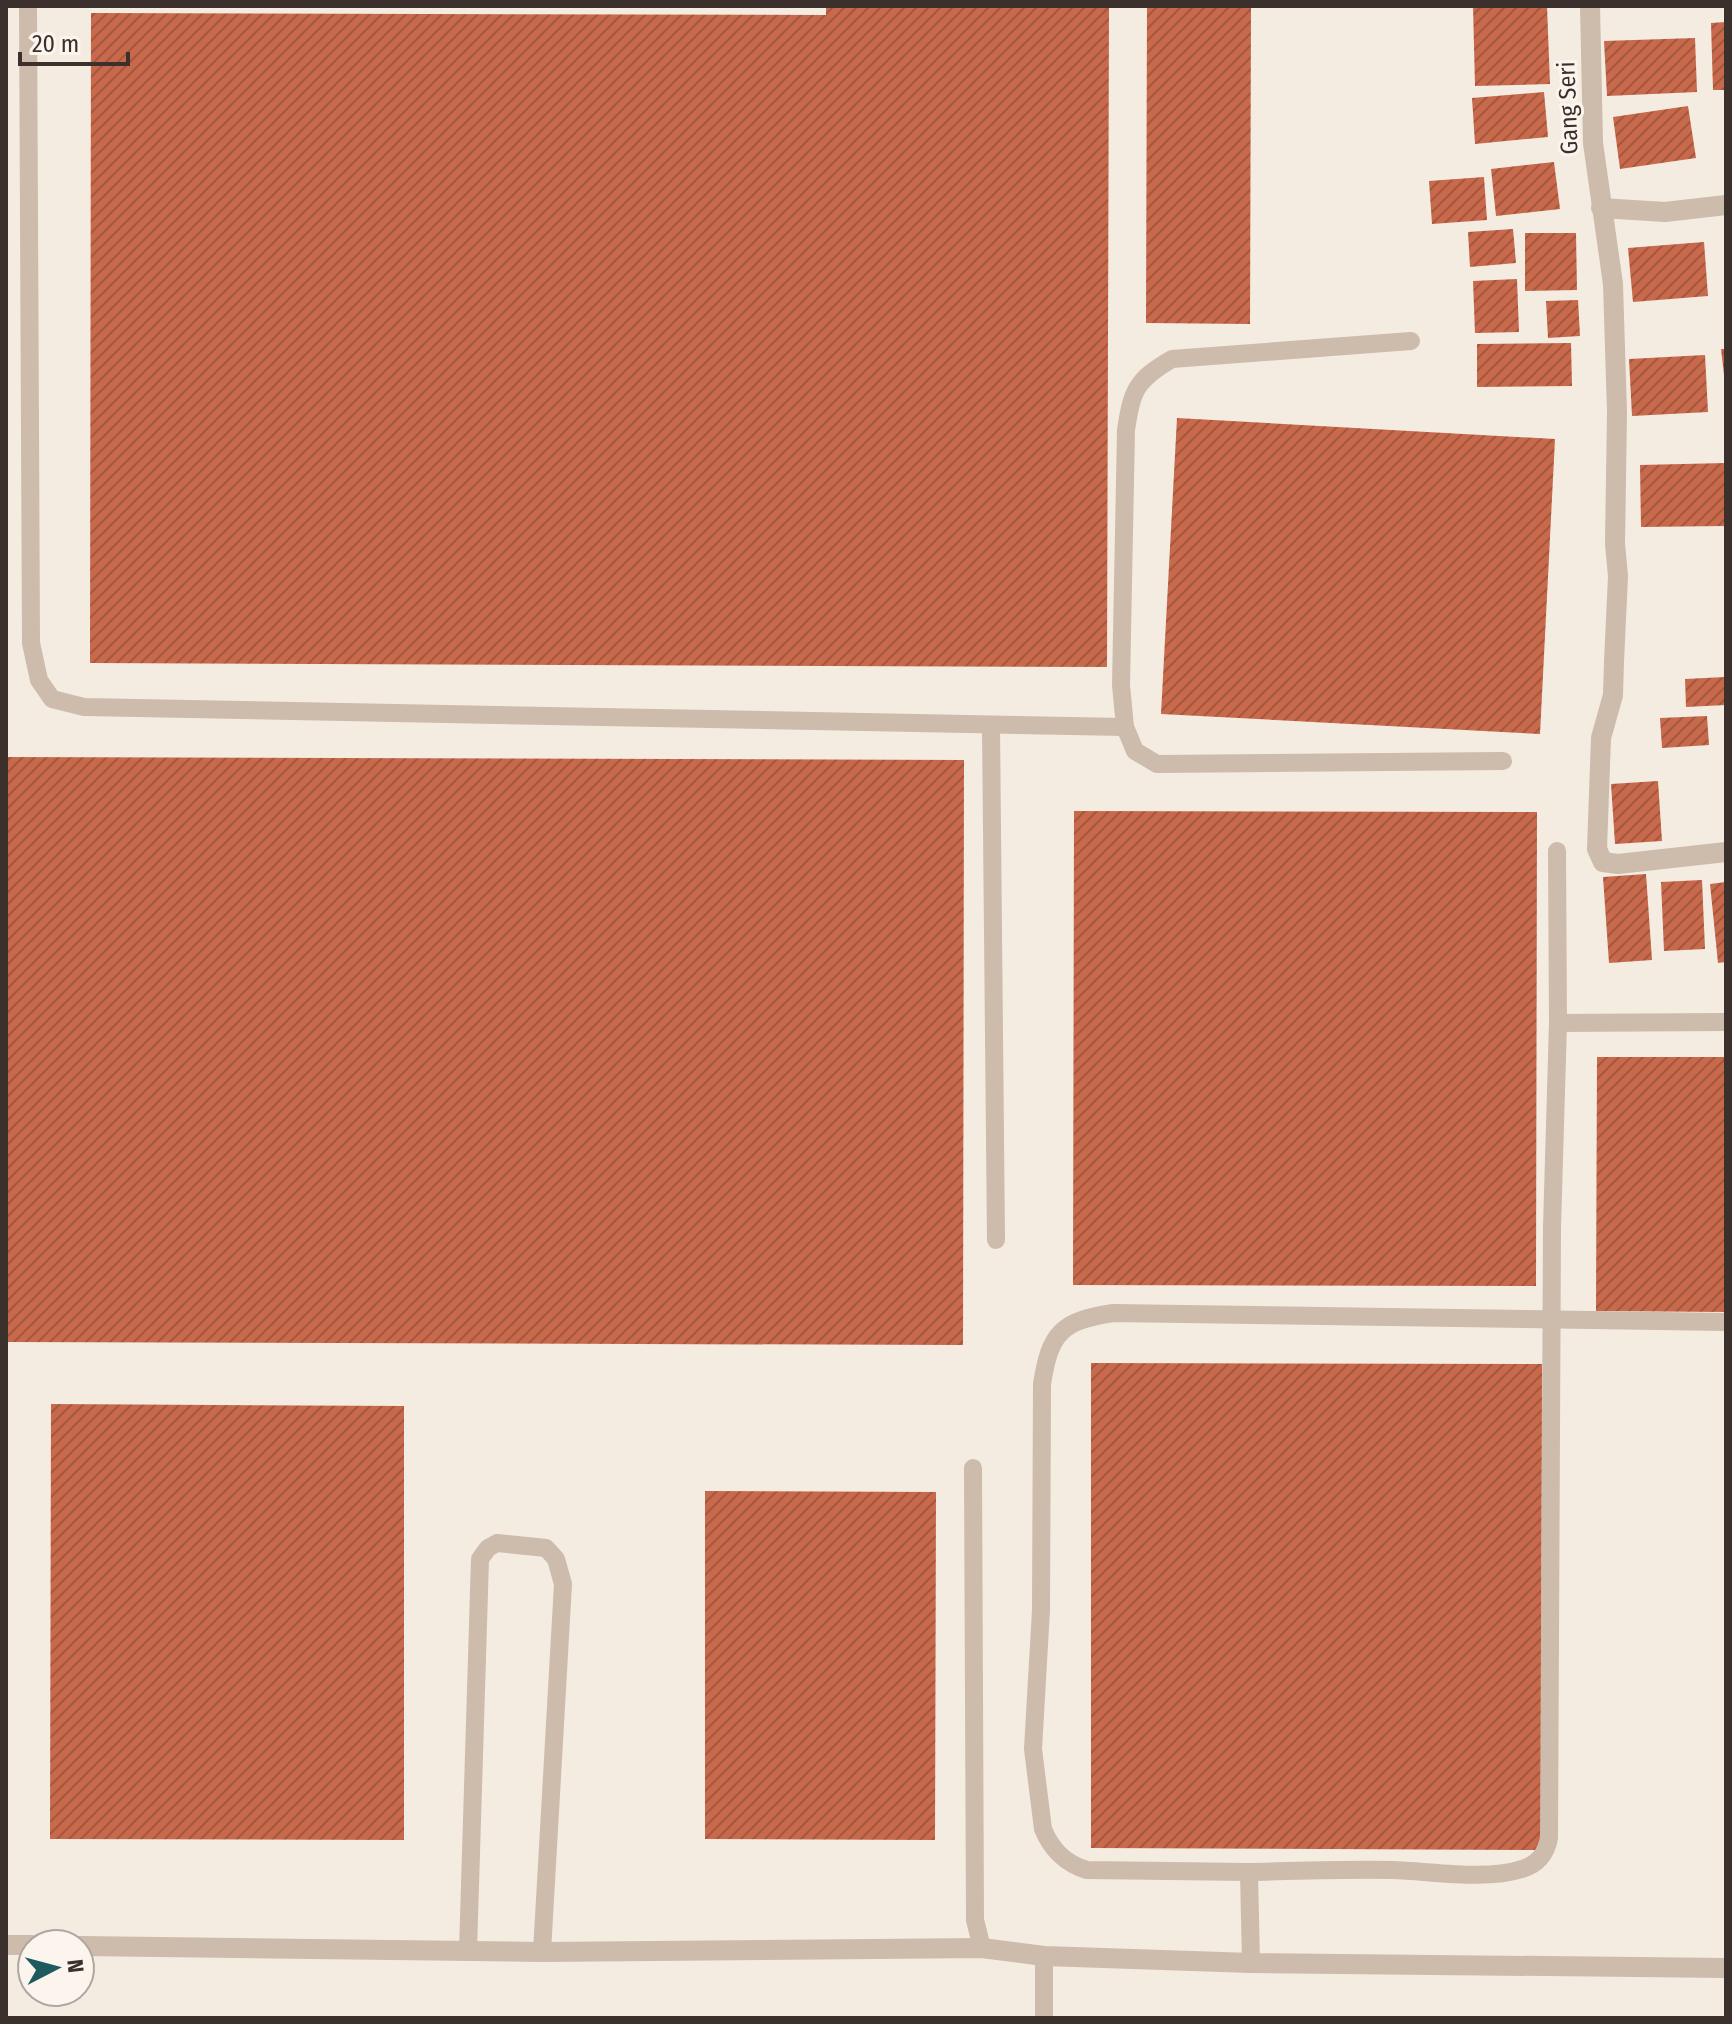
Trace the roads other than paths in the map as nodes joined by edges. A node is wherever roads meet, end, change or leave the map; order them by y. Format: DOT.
graph roads {
  1 [pos="28,6"];
  2 [pos="1590,6"];
  3 [pos="1726,205"];
  4 [pos="1601,208"];
  5 [pos="1411,341"];
  6 [pos="991,726"];
  7 [pos="1125,727"];
  8 [pos="1503,761"];
  9 [pos="1557,851"];
  10 [pos="1726,852"];
  11 [pos="1726,1022"];
  12 [pos="1558,1023"];
  13 [pos="996,1240"];
  14 [pos="1551,1321"];
  15 [pos="1726,1322"];
  16 [pos="973,1468"];
  17 [pos="1249,1872"];
  18 [pos="96,1946"];
  19 [pos="982,1948"];
  20 [pos="468,1951"];
  21 [pos="542,1952"];
  22 [pos="1044,1956"];
  23 [pos="1251,1963"];
  24 [pos="1726,1968"];
  25 [pos="1044,2018"];
  1 -- 6 [label="lane"];
  2 -- 4 [label="street, Gang Seri"];
  3 -- 4 [label="street"];
  4 -- 10 [label="street, Gang Seri"];
  5 -- 7 [label="lane"];
  6 -- 7 [label="lane"];
  6 -- 13 [label="lane"];
  7 -- 8 [label="lane"];
  9 -- 12 [label="lane"];
  11 -- 12 [label="lane"];
  12 -- 14 [label="lane"];
  14 -- 15 [label="lane"];
  14 -- 17 [label="lane"];
  14 -- 17 [label="lane"];
  16 -- 19 [label="lane"];
  17 -- 23 [label="lane"];
  18 -- 20 [label="street"];
  19 -- 21 [label="street"];
  19 -- 22 [label="street"];
  20 -- 21 [label="street"];
  20 -- 21 [label="lane"];
  22 -- 23 [label="street"];
  22 -- 25 [label="lane"];
  23 -- 24 [label="street"];
}
